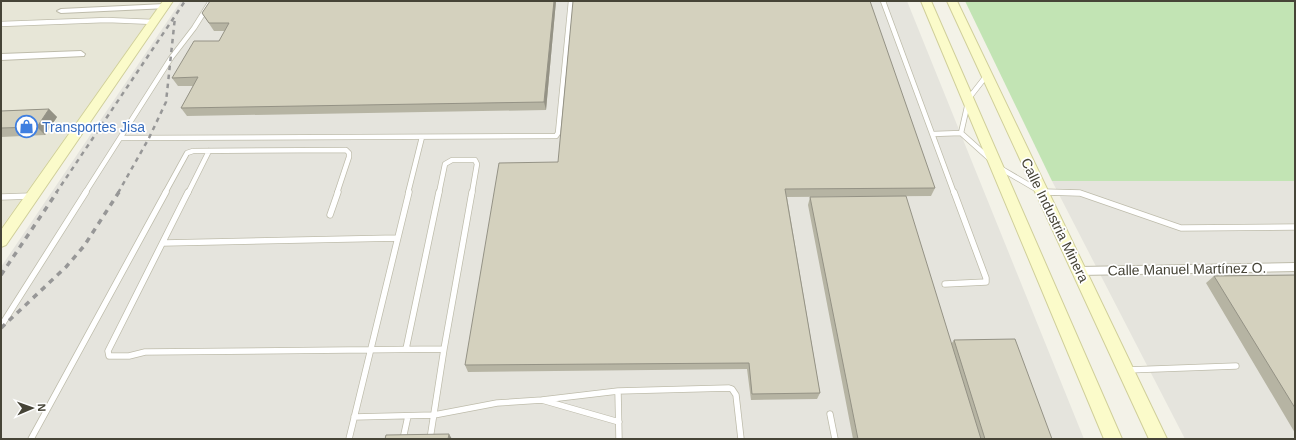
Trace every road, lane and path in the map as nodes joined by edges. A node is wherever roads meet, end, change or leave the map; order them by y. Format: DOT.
graph roads {
  1 [pos="211,1"];
  2 [pos="570,1"];
  3 [pos="883,1"];
  4 [pos="926,1"];
  5 [pos="952,1"];
  6 [pos="167,4"];
  7 [pos="61,11"];
  8 [pos="154,22"];
  9 [pos="1,24"];
  10 [pos="81,54"];
  11 [pos="1,57"];
  12 [pos="987,75"];
  13 [pos="969,98"];
  14 [pos="961,133"];
  15 [pos="933,134"];
  16 [pos="422,137"];
  17 [pos="122,138"];
  18 [pos="209,151"];
  19 [pos="998,167"];
  20 [pos="1041,192"];
  21 [pos="33,196"];
  22 [pos="1,197"];
  23 [pos="330,215"];
  24 [pos="1295,227"];
  25 [pos="397,238"];
  26 [pos="1,241"];
  27 [pos="164,243"];
  28 [pos="1295,267"];
  29 [pos="1080,270"];
  30 [pos="945,284"];
  31 [pos="1,326"];
  32 [pos="406,349"];
  33 [pos="444,349"];
  34 [pos="369,350"];
  35 [pos="1236,366"];
  36 [pos="1125,370"];
  37 [pos="618,391"];
  38 [pos="542,400"];
  39 [pos="830,414"];
  40 [pos="434,415"];
  41 [pos="408,416"];
  42 [pos="354,417"];
  43 [pos="619,422"];
  44 [pos="31,439"];
  45 [pos="348,439"];
  46 [pos="403,439"];
  47 [pos="430,439"];
  48 [pos="619,439"];
  49 [pos="742,439"];
  50 [pos="835,439"];
  51 [pos="1113,439"];
  52 [pos="1158,439"];
  1 -- 17 [label="lane"];
  2 -- 16 [label="lane"];
  3 -- 15 [label="lane"];
  4 -- 13 [label="main road, Calle Industria Minera"];
  5 -- 12 [label="main road, Calle Industria Minera"];
  6 -- 7 [label="street"];
  6 -- 8 [label="main road"];
  8 -- 9 [label="lane"];
  8 -- 21 [label="main road"];
  10 -- 11 [label="street"];
  12 -- 13 [label="lane"];
  12 -- 20 [label="main road, Calle Industria Minera"];
  13 -- 14 [label="lane"];
  13 -- 19 [label="main road, Calle Industria Minera"];
  14 -- 15 [label="lane"];
  14 -- 19 [label="lane"];
  15 -- 30 [label="lane"];
  16 -- 17 [label="lane"];
  16 -- 25 [label="lane"];
  17 -- 31 [label="lane"];
  18 -- 23 [label="lane"];
  18 -- 27 [label="lane"];
  18 -- 44 [label="lane"];
  19 -- 20 [label="lane"];
  19 -- 51 [label="main road, Calle Industria Minera"];
  20 -- 24 [label="lane"];
  20 -- 29 [label="main road, Calle Industria Minera"];
  21 -- 22 [label="lane"];
  21 -- 26 [label="main road"];
  25 -- 27 [label="lane"];
  25 -- 34 [label="lane"];
  27 -- 34 [label="lane"];
  28 -- 29 [label="street, Calle Manuel Martínez O."];
  29 -- 36 [label="main road, Calle Industria Minera"];
  32 -- 33 [label="lane"];
  32 -- 33 [label="lane"];
  32 -- 34 [label="lane"];
  33 -- 40 [label="lane"];
  34 -- 42 [label="lane"];
  35 -- 36 [label="lane"];
  36 -- 52 [label="main road, Calle Industria Minera"];
  37 -- 38 [label="lane"];
  37 -- 43 [label="lane"];
  37 -- 49 [label="lane"];
  38 -- 40 [label="lane"];
  38 -- 43 [label="lane"];
  39 -- 50 [label="lane"];
  40 -- 41 [label="lane"];
  40 -- 47 [label="lane"];
  41 -- 42 [label="lane"];
  41 -- 46 [label="lane"];
  42 -- 45 [label="lane"];
  43 -- 48 [label="lane"];
}
